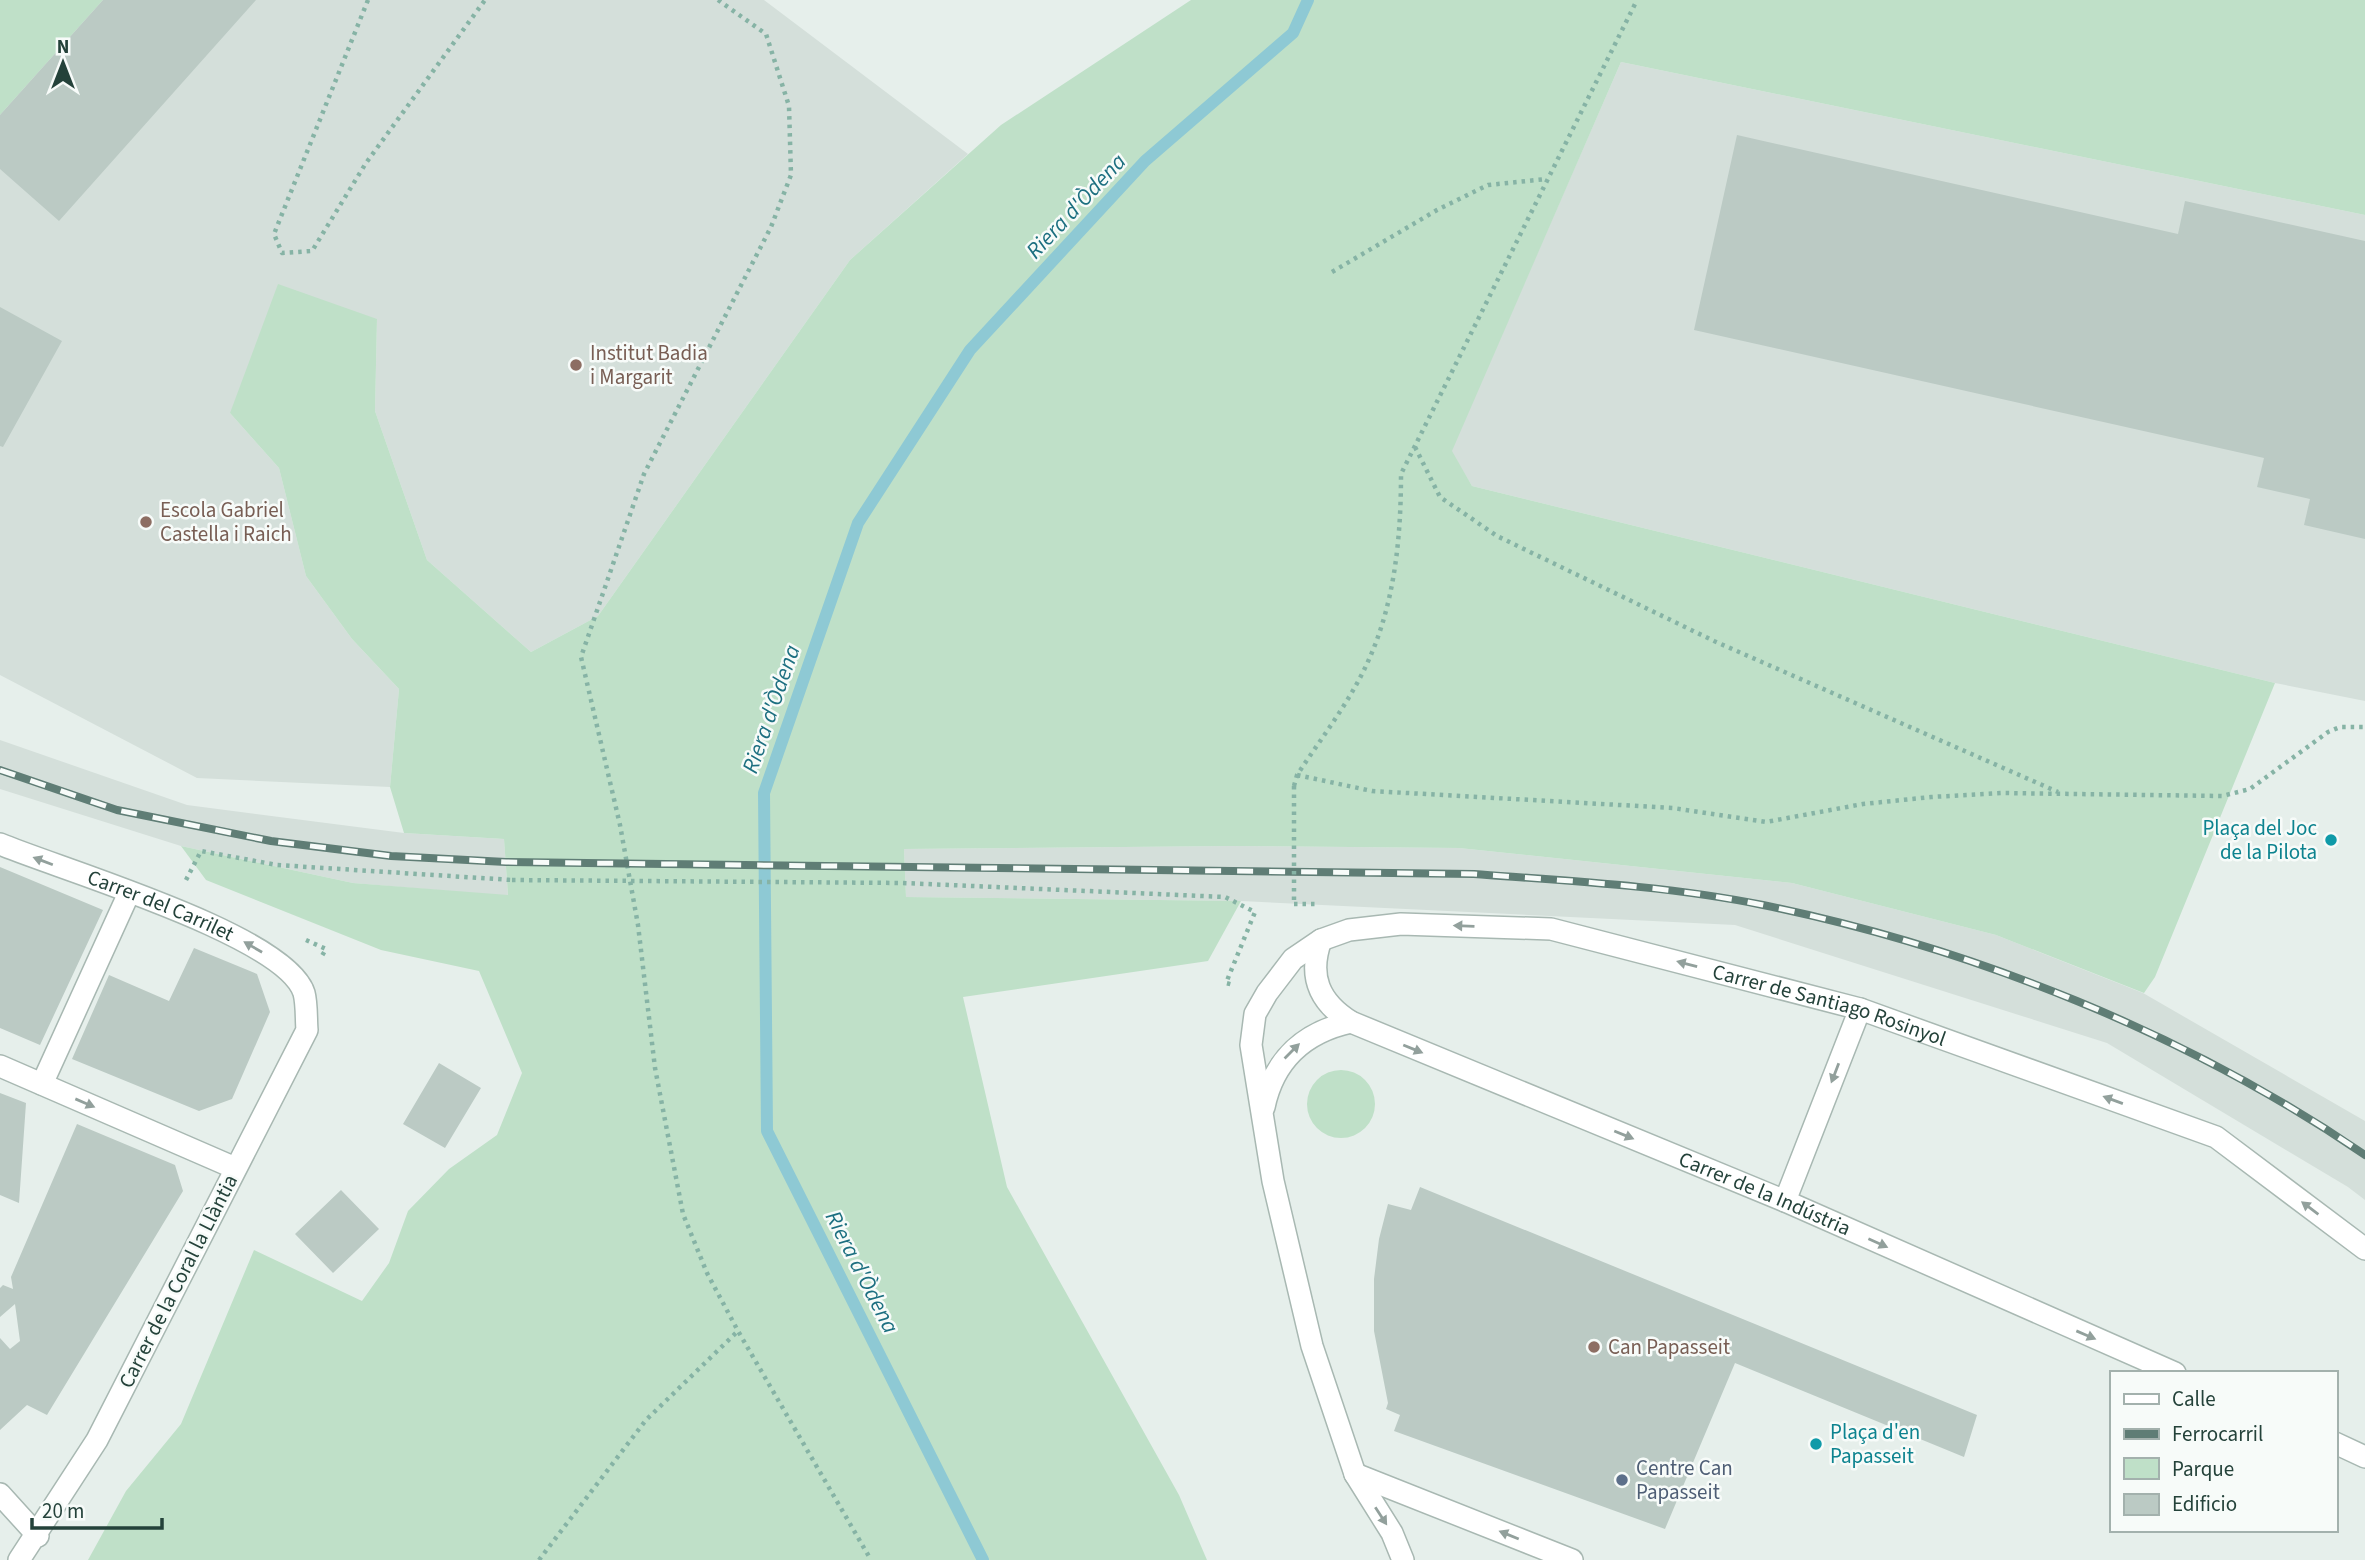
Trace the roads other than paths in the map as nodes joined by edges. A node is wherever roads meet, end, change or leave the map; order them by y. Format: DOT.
graph roads {
  1 [pos="0,844"];
  2 [pos="129,893"];
  3 [pos="1321,940"];
  4 [pos="303,991"];
  5 [pos="1860,1009"];
  6 [pos="1351,1021"];
  7 [pos="0,1066"];
  8 [pos="42,1084"];
  9 [pos="1263,1110"];
  10 [pos="235,1168"];
  11 [pos="1785,1201"];
  12 [pos="2365,1249"];
  13 [pos="2170,1371"];
  14 [pos="2337,1444"];
  15 [pos="2365,1457"];
  16 [pos="1355,1474"];
  17 [pos="0,1494"];
  18 [pos="38,1536"];
  19 [pos="19,1560"];
  20 [pos="1404,1560"];
  21 [pos="1572,1560"];
  2 -- 1 [label="street, Carrer del Carrilet, one-way"];
  4 -- 2 [label="street, Carrer del Carrilet, one-way"];
  2 -- 8 [label="street"];
  5 -- 3 [label="street, Carrer de Santiago Rosinyol, one-way"];
  3 -- 6 [label="street, Carrer de la Indústria"];
  3 -- 9 [label="street, Carrer de Santiago Rosinyol"];
  4 -- 10 [label="street, Carrer de la Coral la Llàntia"];
  5 -- 11 [label="street, one-way"];
  12 -- 5 [label="street, Carrer de Santiago Rosinyol, one-way"];
  9 -- 6 [label="street, one-way"];
  6 -- 11 [label="street, Carrer de la Indústria, one-way"];
  7 -- 8 [label="street"];
  8 -- 10 [label="street, one-way"];
  9 -- 16 [label="street, Carrer de Santiago Rosinyol"];
  10 -- 18 [label="street, Carrer de la Coral la Llàntia"];
  11 -- 13 [label="street, Carrer de la Indústria, one-way"];
  14 -- 15 [label="street"];
  16 -- 20 [label="street, Carrer de Santiago Rosinyol, one-way"];
  21 -- 16 [label="street, one-way"];
  17 -- 18 [label="street"];
  18 -- 19 [label="street, Carrer de la Coral la Llàntia"];
}
